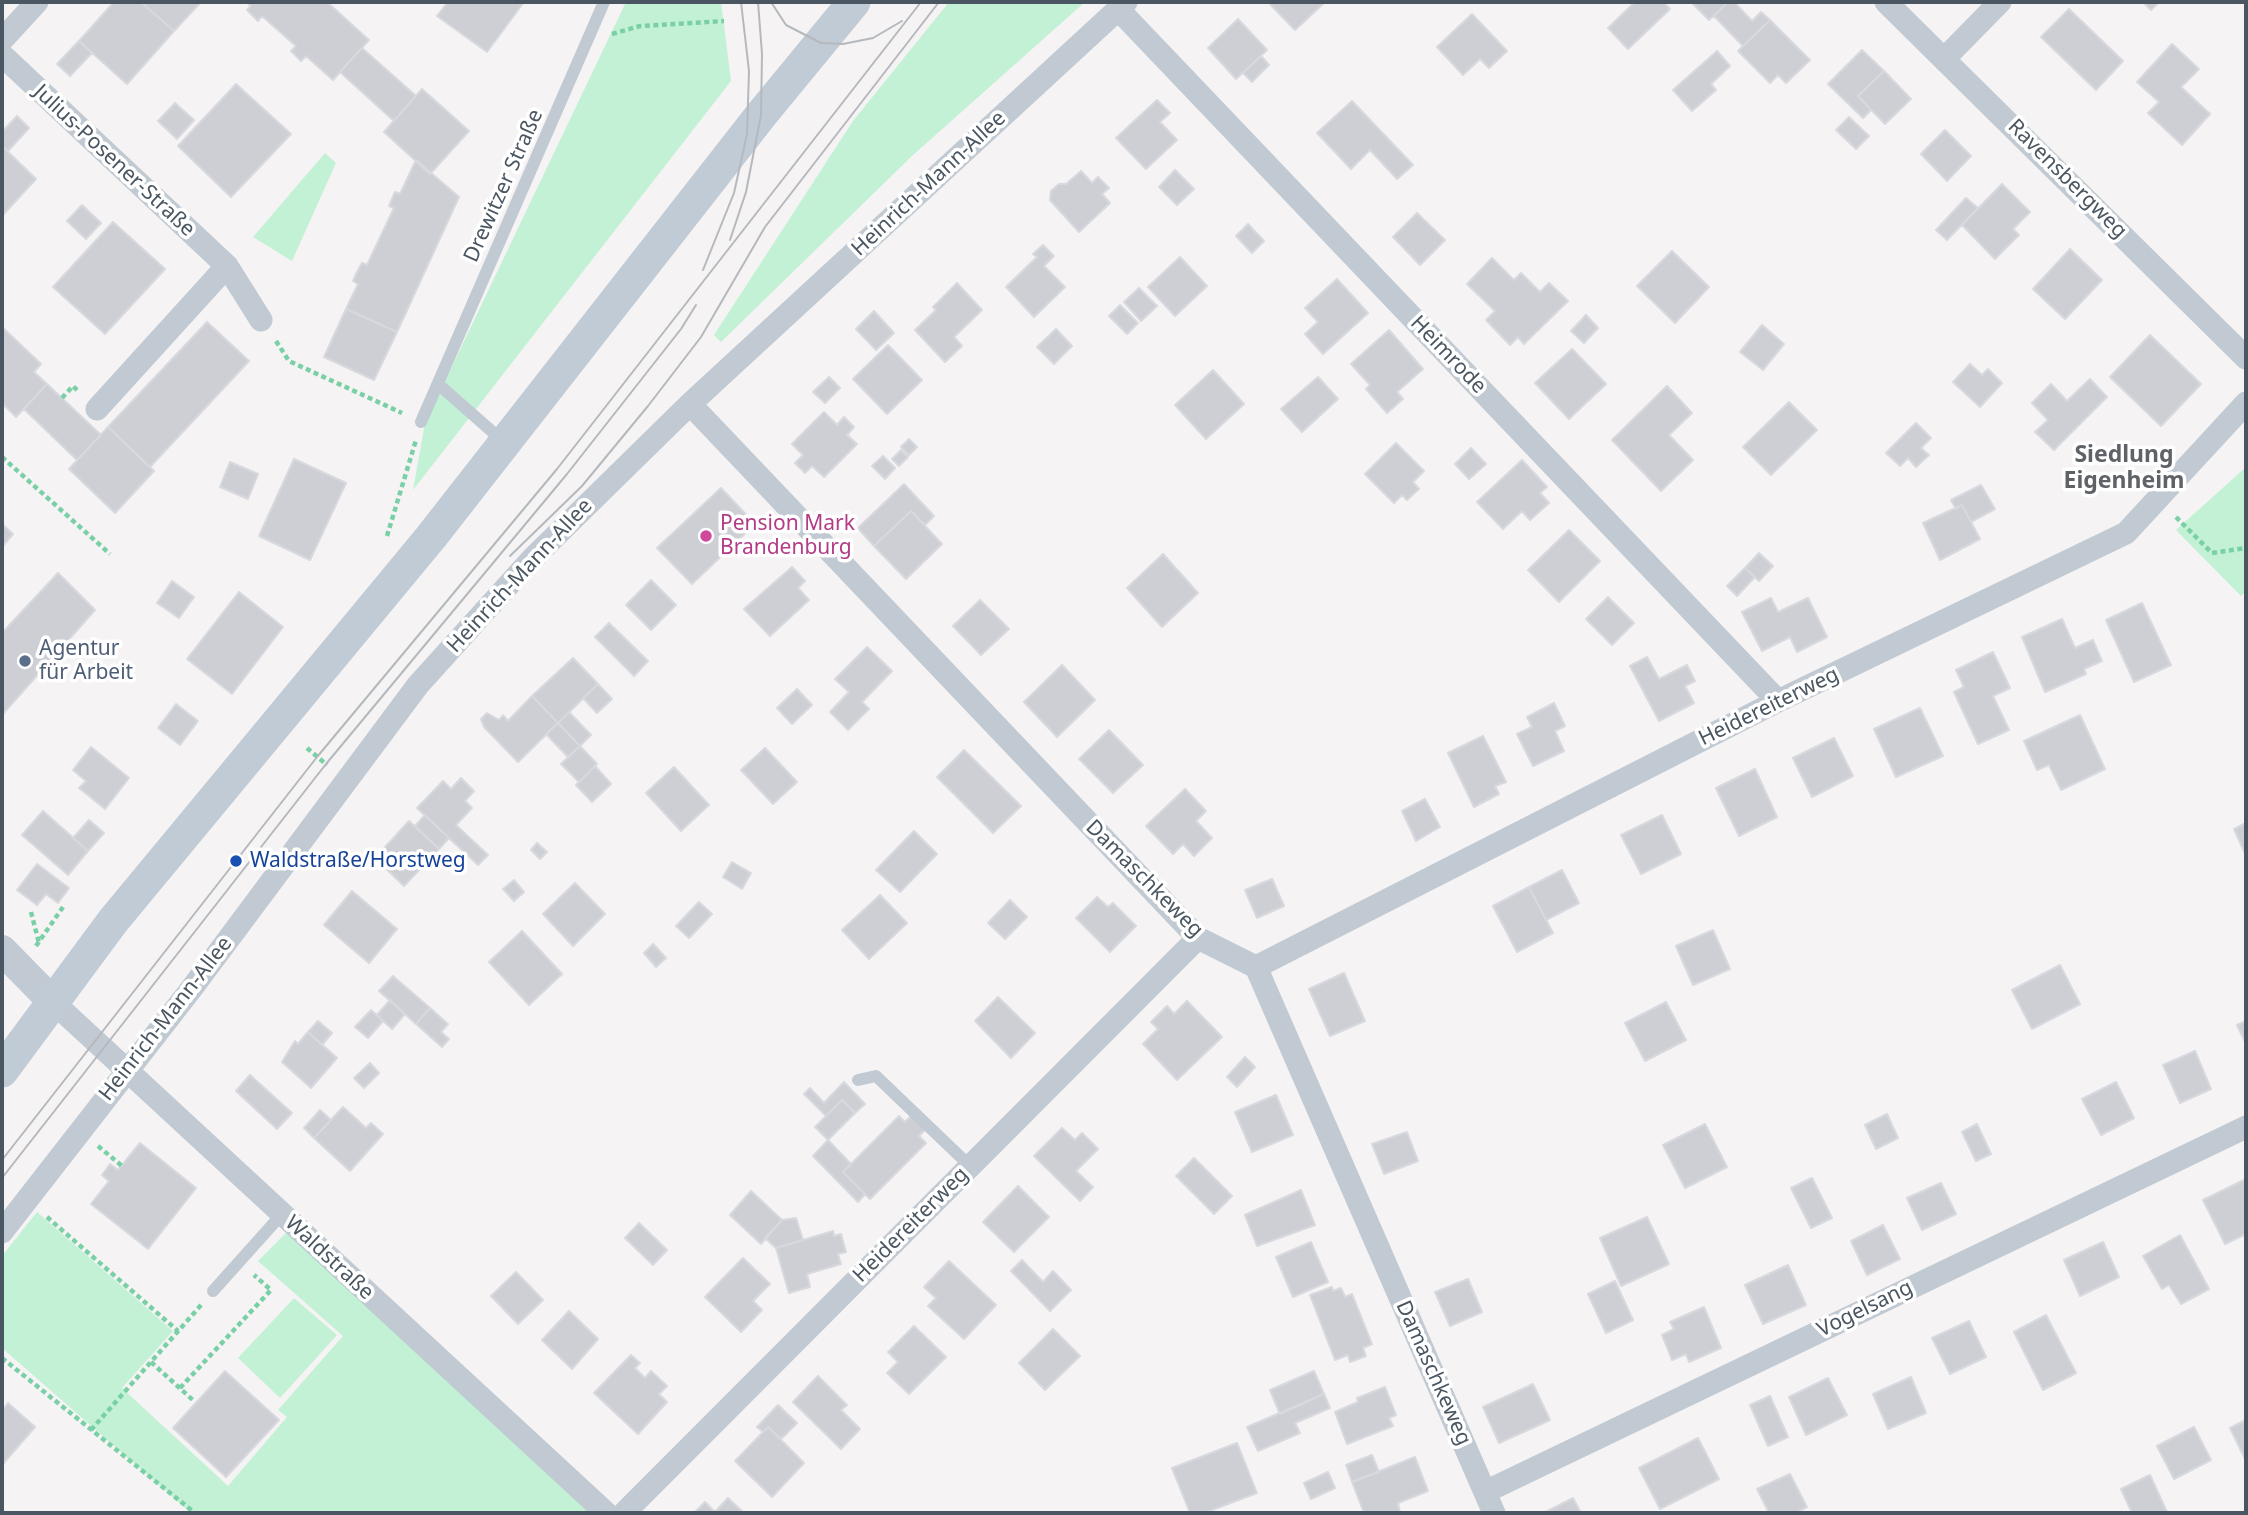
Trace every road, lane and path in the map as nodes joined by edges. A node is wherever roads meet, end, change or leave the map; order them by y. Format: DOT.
graph roads {
  1 [pos="37,2"];
  2 [pos="604,2"];
  3 [pos="854,2"];
  4 [pos="1886,2"];
  5 [pos="2000,2"];
  6 [pos="1122,5"];
  7 [pos="724,21"];
  8 [pos="2,40"];
  9 [pos="588,42"];
  10 [pos="2,55"];
  11 [pos="1945,58"];
  12 [pos="227,267"];
  13 [pos="261,320"];
  14 [pos="2246,358"];
  15 [pos="438,384"];
  16 [pos="2246,403"];
  17 [pos="690,404"];
  18 [pos="97,409"];
  19 [pos="421,422"];
  20 [pos="505,443"];
  21 [pos="2,457"];
  22 [pos="2159,498"];
  23 [pos="387,536"];
  24 [pos="2246,548"];
  25 [pos="110,554"];
  26 [pos="1779,701"];
  27 [pos="1198,938"];
  28 [pos="2,950"];
  29 [pos="1256,967"];
  30 [pos="53,1002"];
  31 [pos="2,1071"];
  32 [pos="127,1071"];
  33 [pos="858,1080"];
  34 [pos="2246,1127"];
  35 [pos="95,1143"];
  36 [pos="122,1166"];
  37 [pos="970,1166"];
  38 [pos="40,1212"];
  39 [pos="282,1214"];
  40 [pos="2,1232"];
  41 [pos="239,1262"];
  42 [pos="214,1290"];
  43 [pos="178,1331"];
  44 [pos="2,1358"];
  45 [pos="151,1362"];
  46 [pos="180,1388"];
  47 [pos="195,1402"];
  48 [pos="91,1430"];
  49 [pos="1489,1503"];
  50 [pos="195,1513"];
  51 [pos="606,1513"];
  52 [pos="624,1513"];
  1 -- 8 [label="street"];
  2 -- 9 [label="lane, Drewitzer Straße"];
  3 -- 20 [label="main road"];
  4 -- 11 [label="street, Ravensbergweg"];
  5 -- 11 [label="street"];
  6 -- 17 [label="street, Heinrich-Mann-Allee"];
  6 -- 26 [label="street, Heimrode"];
  7 -- 9 [label="path"];
  9 -- 15 [label="lane, Drewitzer Straße"];
  10 -- 12 [label="street, Julius-Posener-Straße"];
  11 -- 14 [label="street, Ravensbergweg"];
  12 -- 13 [label="street, Julius-Posener-Straße"];
  12 -- 18 [label="street"];
  13 -- 19 [label="path"];
  15 -- 19 [label="lane, Drewitzer Straße"];
  15 -- 20 [label="lane"];
  16 -- 22 [label="street, Heidereiterweg"];
  17 -- 27 [label="street, Damaschkeweg"];
  17 -- 32 [label="street, Heinrich-Mann-Allee"];
  19 -- 23 [label="path"];
  20 -- 30 [label="main road"];
  21 -- 25 [label="path"];
  22 -- 24 [label="path"];
  22 -- 26 [label="street, Heidereiterweg"];
  26 -- 29 [label="street, Heidereiterweg"];
  27 -- 29 [label="street, Damaschkeweg"];
  27 -- 37 [label="street, Heidereiterweg"];
  28 -- 30 [label="street"];
  29 -- 49 [label="street, Damaschkeweg"];
  30 -- 31 [label="main road"];
  30 -- 32 [label="street, Waldstraße"];
  32 -- 39 [label="street, Waldstraße"];
  32 -- 40 [label="street, Heinrich-Mann-Allee"];
  33 -- 37 [label="lane"];
  34 -- 49 [label="street, Vogelsang"];
  35 -- 36 [label="path"];
  37 -- 52 [label="street, Heidereiterweg"];
  38 -- 43 [label="path"];
  39 -- 41 [label="lane"];
  39 -- 51 [label="street, Waldstraße"];
  41 -- 42 [label="lane"];
  41 -- 46 [label="path"];
  42 -- 43 [label="path"];
  43 -- 45 [label="path"];
  44 -- 48 [label="path"];
  45 -- 46 [label="path"];
  45 -- 48 [label="path"];
  46 -- 47 [label="path"];
  48 -- 50 [label="path"];
}
